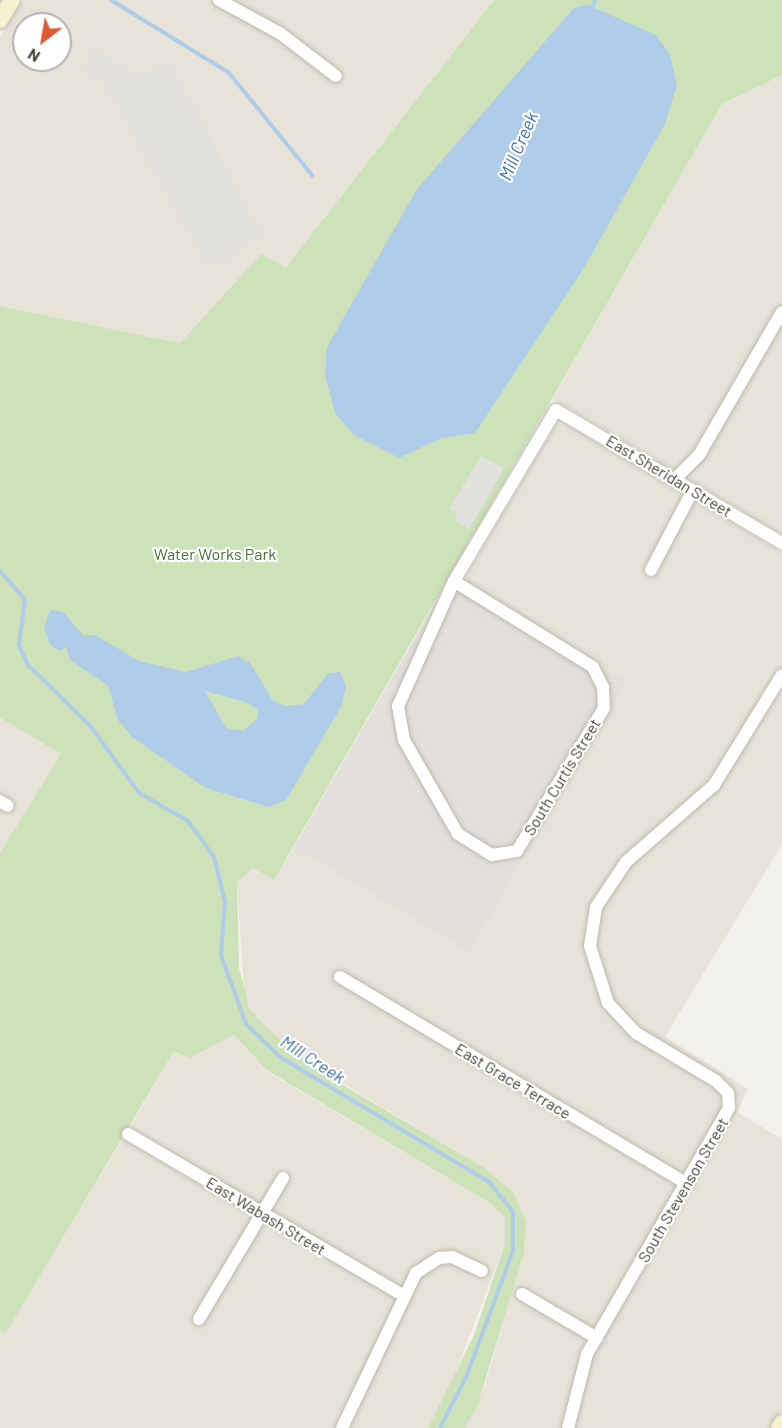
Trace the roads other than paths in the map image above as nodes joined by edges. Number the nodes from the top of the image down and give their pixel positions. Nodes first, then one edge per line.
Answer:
1 (12, 0) edge
2 (219, 0) edge
3 (0, 20) edge
4 (336, 76) dead end
5 (782, 312) edge
6 (556, 410) joint
7 (675, 479) junction
8 (693, 490) junction
9 (782, 543) edge
10 (651, 570) dead end
11 (454, 581) junction
12 (782, 675) edge
13 (340, 977) dead end
14 (128, 1134) dead end
15 (283, 1178) dead end
16 (687, 1184) junction
17 (262, 1213) junction
18 (482, 1271) dead end
19 (522, 1294) dead end
20 (404, 1296) junction
21 (199, 1319) dead end
22 (597, 1338) junction
23 (782, 1424) edge
24 (342, 1428) edge
25 (568, 1428) edge
26 (779, 1428) edge

1 - 3 street
2 - 4 street
5 - 7 street
6 - 7 street, East Sheridan Street
6 - 11 street, South Curtis Street
7 - 8 street, East Sheridan Street
8 - 9 street, East Sheridan Street
8 - 10 street
11 - 11 street, South Curtis Street
12 - 16 street, South Stevenson Street
13 - 16 street, East Grace Terrace
14 - 17 street, East Wabash Street
15 - 17 street
16 - 22 street, South Stevenson Street
17 - 20 street, East Wabash Street
17 - 21 street
18 - 20 street
19 - 22 street
20 - 24 street
22 - 25 street, South Stevenson Street
23 - 26 street

